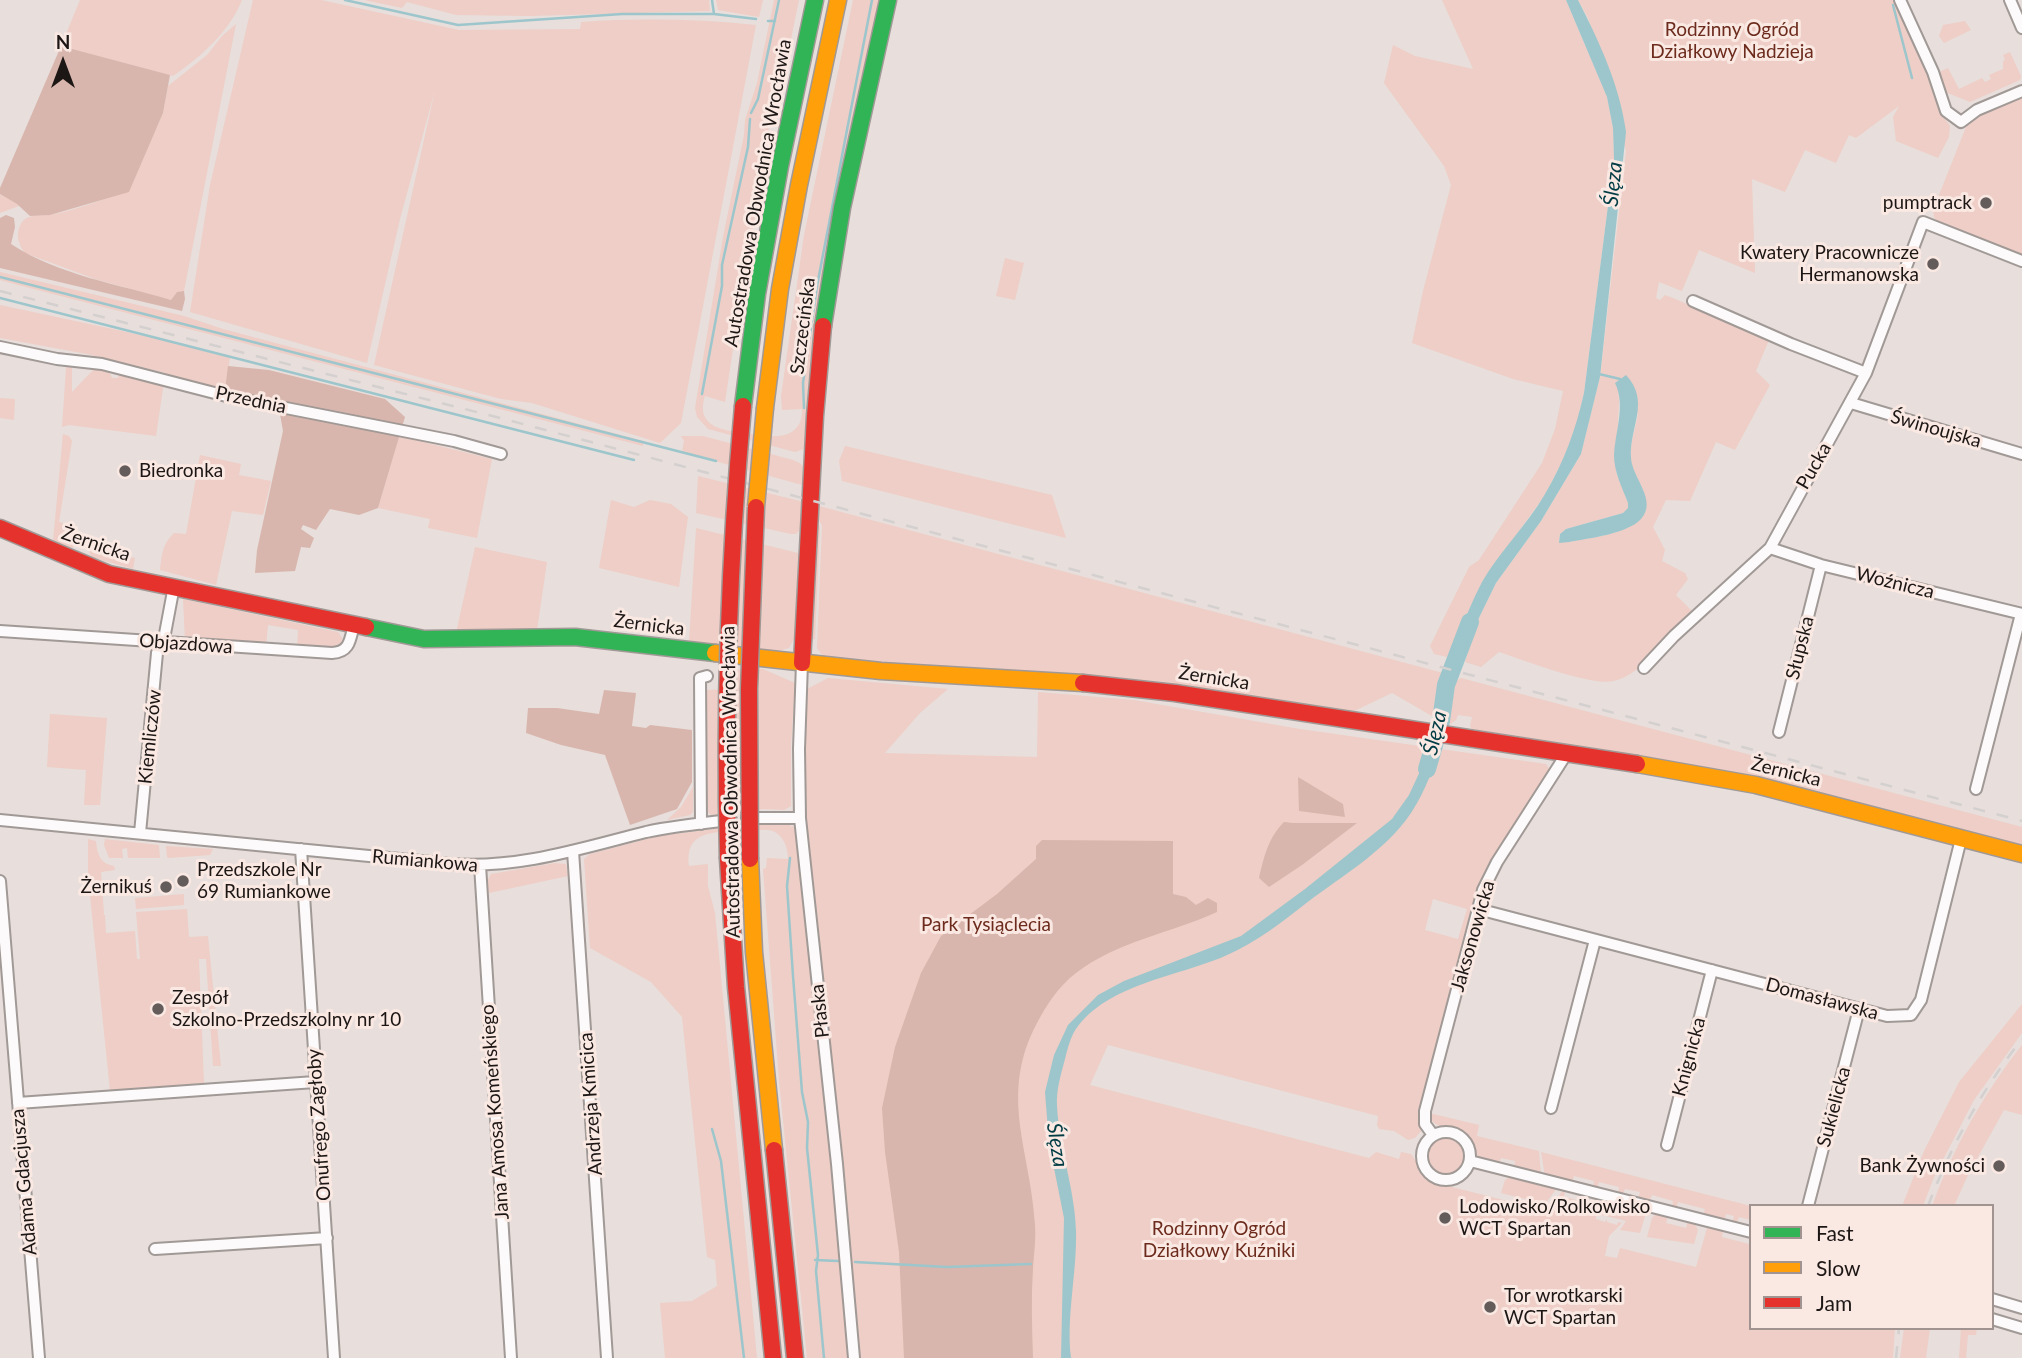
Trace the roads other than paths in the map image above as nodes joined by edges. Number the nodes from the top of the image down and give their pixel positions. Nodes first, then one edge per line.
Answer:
1 (815, 0) edge
2 (838, 0) edge
3 (888, 0) edge
4 (1900, 0) edge
5 (2010, 0) edge
6 (2022, 28) edge
7 (2022, 92) edge
8 (2022, 261) edge
9 (1693, 301) dead end
10 (0, 347) edge
11 (1866, 373) junction
12 (1851, 403) junction
13 (501, 454) dead end
14 (2022, 454) edge
15 (0, 528) edge
16 (1770, 548) junction
17 (1821, 565) junction
18 (174, 586) junction
19 (2022, 614) edge
20 (354, 624) junction
21 (0, 631) edge
22 (162, 642) junction
23 (802, 663) junction
24 (1644, 668) dead end
25 (703, 677) dead end
26 (1779, 732) dead end
27 (1567, 754) junction
28 (1976, 789) dead end
29 (800, 818) junction
30 (0, 820) edge
31 (701, 824) junction
32 (140, 833) junction
33 (1961, 839) junction
34 (301, 849) junction
35 (573, 851) junction
36 (2022, 854) edge
37 (480, 865) junction
38 (0, 881) edge
39 (1478, 909) junction
40 (1595, 940) junction
41 (1712, 970) junction
42 (1859, 1009) junction
43 (315, 1082) junction
44 (18, 1103) junction
45 (1551, 1108) dead end
46 (1433, 1135) junction
47 (1667, 1145) dead end
48 (1470, 1161) junction
49 (1809, 1204) edge
50 (1749, 1231) edge
51 (327, 1238) junction
52 (155, 1249) dead end
53 (1994, 1300) edge
54 (2022, 1310) edge
55 (1994, 1320) edge
56 (2020, 1327) edge
57 (39, 1358) edge
58 (334, 1358) edge
59 (511, 1358) edge
60 (607, 1358) edge
61 (773, 1358) edge
62 (795, 1358) edge
63 (854, 1358) edge

1 - 61 main road, Autostradowa Obwodnica Wrocławia, bridge
2 - 62 main road, Autostradowa Obwodnica Wrocławia, bridge
3 - 23 main road, Szczecińska
4 - 7 street
5 - 6 street
8 - 11 street, Pucka
9 - 11 street
10 - 13 street, Przednia
11 - 12 street, Pucka
12 - 14 street, Świnoujska
12 - 16 street, Pucka
15 - 18 main road, Żernicka
16 - 17 street, Woźnicza
16 - 24 street, Pucka
17 - 19 street, Woźnicza
17 - 26 street, Słupska
18 - 20 main road, Żernicka
18 - 22 street, Kiemliczów
19 - 28 street
20 - 22 street, Objazdowa
20 - 23 main road, Żernicka
21 - 22 street, Objazdowa
22 - 32 street, Kiemliczów
23 - 27 main road, Żernicka
23 - 29 street, Płaska
25 - 31 street
27 - 33 main road, Żernicka
27 - 39 street, Jaksonowicka
29 - 31 street, Rumiankowa
29 - 63 street, Płaska
30 - 32 street, Rumiankowa
31 - 35 street, Rumiankowa
32 - 34 street, Rumiankowa
33 - 36 main road, Żernicka
33 - 42 street, Domasławska
34 - 37 street, Rumiankowa
34 - 43 street, Onufrego Zagłoby
35 - 37 street, Rumiankowa
35 - 60 street, Andrzeja Kmicica
37 - 59 street, Jana Amosa Komeńskiego
38 - 44 street, Adama Gdacjusza
39 - 40 street, Domasławska
39 - 46 street, Jaksonowicka
40 - 41 street, Domasławska
40 - 45 street
41 - 42 street, Domasławska
41 - 47 street, Knignicka
42 - 49 street, Sukielicka
43 - 44 street
43 - 51 street, Onufrego Zagłoby
44 - 57 street, Adama Gdacjusza
46 - 48 street
46 - 48 street
48 - 50 street
51 - 52 street
51 - 58 street, Onufrego Zagłoby
53 - 54 street
54 - 56 street
55 - 56 street

